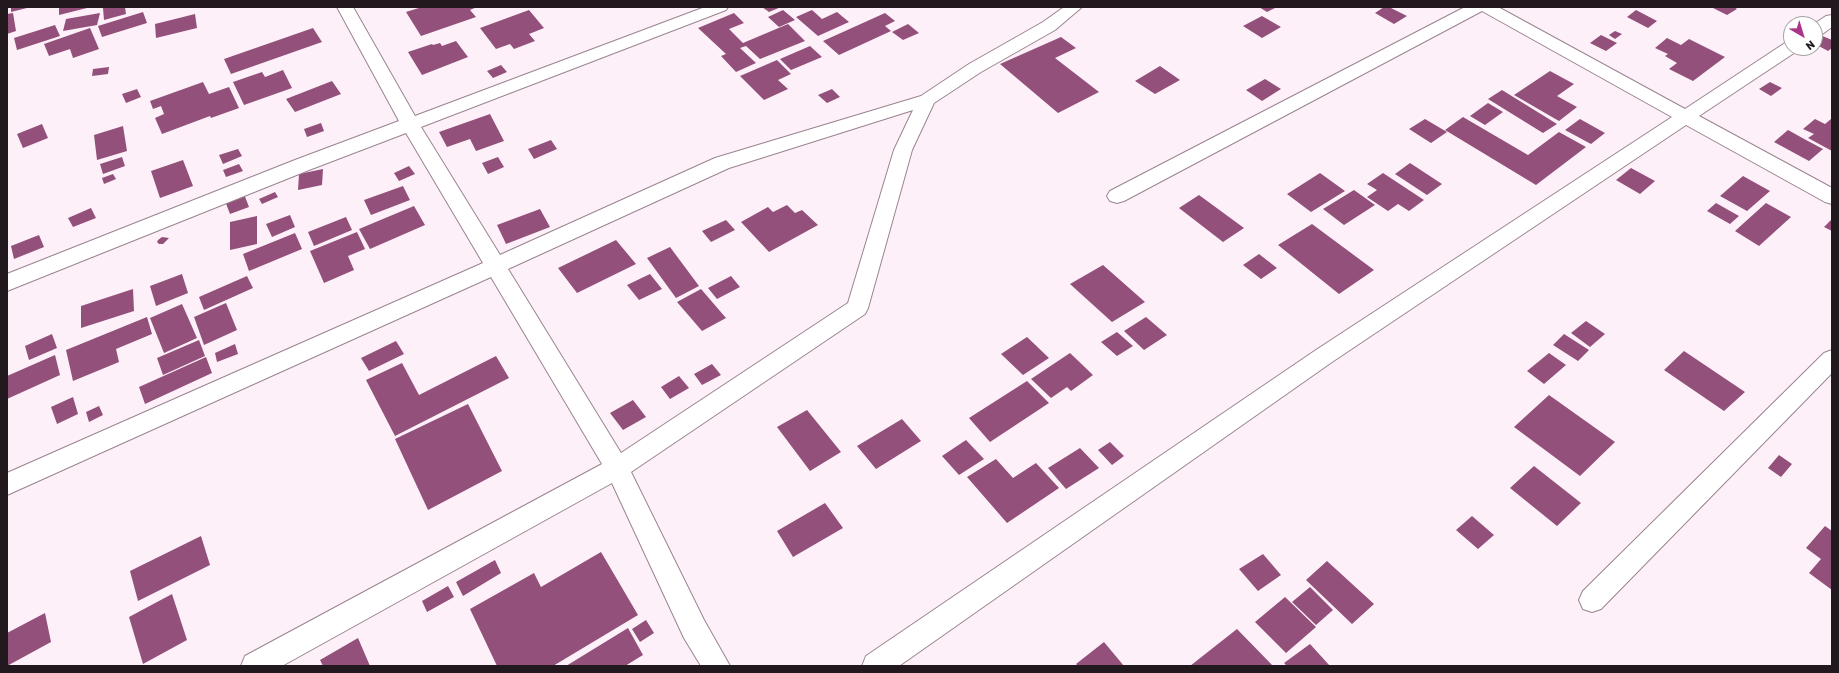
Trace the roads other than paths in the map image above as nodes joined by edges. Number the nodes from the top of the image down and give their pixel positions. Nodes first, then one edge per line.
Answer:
1 (345, 7) edge
2 (720, 7) edge
3 (1074, 7) edge
4 (1478, 7) edge
5 (1486, 7) edge
6 (1832, 20) edge
7 (1823, 26) edge
8 (1783, 52) edge
9 (927, 100) junction
10 (1686, 117) junction
11 (410, 124) junction
12 (1118, 196) dead end
13 (1832, 197) edge
14 (495, 266) junction
15 (7, 283) edge
16 (1832, 359) edge
17 (617, 468) junction
18 (7, 484) edge
19 (1592, 600) dead end
20 (255, 666) edge
21 (716, 666) edge
22 (876, 666) edge

1 - 11 street
2 - 11 street
3 - 9 street
4 - 12 street
5 - 10 street
6 - 7 street
8 - 10 street
9 - 14 street
9 - 17 street
10 - 13 street
10 - 22 street
11 - 14 street
11 - 15 street
14 - 17 street
14 - 18 street
16 - 19 street
17 - 20 street
17 - 21 street

